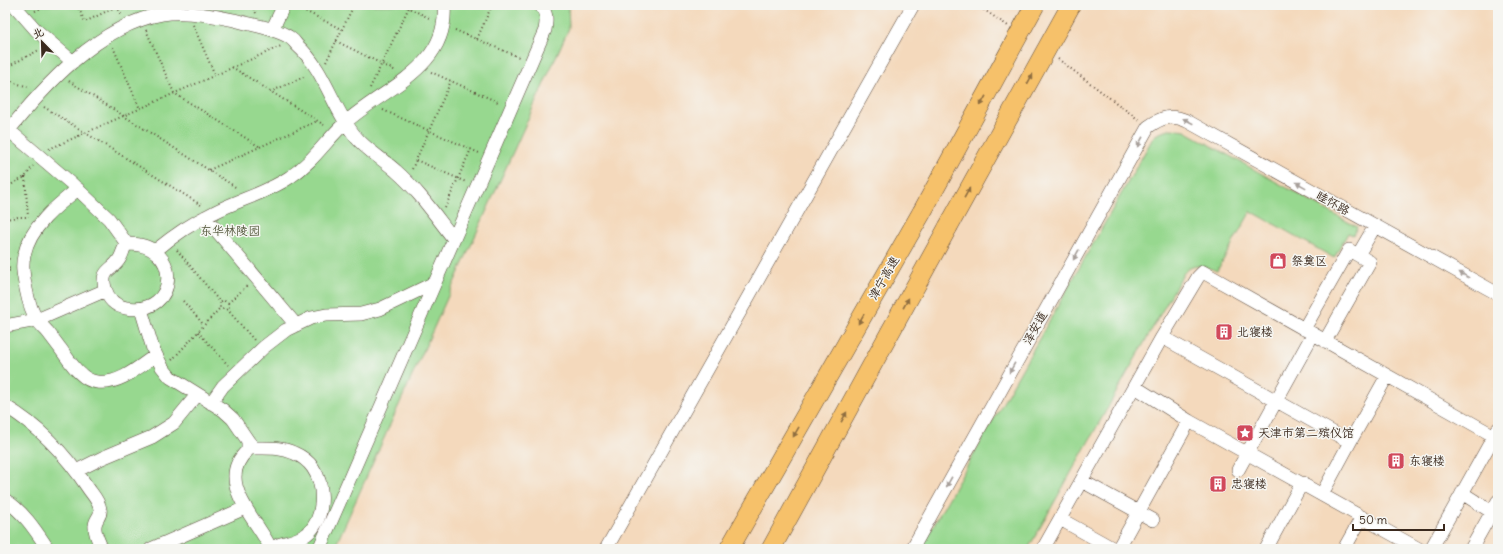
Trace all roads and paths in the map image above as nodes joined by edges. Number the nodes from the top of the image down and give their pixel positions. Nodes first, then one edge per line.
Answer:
1 (14, 5) edge
2 (77, 5) edge
3 (119, 5) edge
4 (284, 5) edge
5 (293, 5) edge
6 (354, 5) edge
7 (403, 5) edge
8 (444, 5) edge
9 (486, 5) edge
10 (540, 5) edge
11 (914, 5) edge
12 (977, 5) edge
13 (1035, 5) edge
14 (1071, 5) edge
15 (410, 6) edge
16 (491, 6) edge
17 (162, 10) edge
18 (187, 13) junction
19 (141, 20) junction
20 (444, 25) junction
21 (1011, 28) dead end
22 (272, 30) junction
23 (341, 30) junction
24 (107, 35) junction
25 (477, 39) junction
26 (293, 41) junction
27 (336, 41) junction
28 (39, 50) dead end
29 (1054, 56) dead end
30 (73, 62) junction
31 (531, 62) junction
32 (382, 64) junction
33 (232, 67) junction
34 (421, 67) junction
35 (5, 68) edge
36 (319, 72) junction
37 (60, 75) junction
38 (215, 75) junction
39 (5, 77) edge
40 (409, 77) junction
41 (451, 81) junction
42 (270, 92) junction
43 (174, 93) junction
44 (37, 97) junction
45 (366, 106) junction
46 (510, 108) junction
47 (140, 109) junction
48 (124, 116) junction
49 (318, 121) junction
50 (345, 123) junction
51 (1148, 127) junction
52 (429, 130) junction
53 (6, 131) edge
54 (336, 132) junction
55 (85, 133) junction
56 (260, 147) junction
57 (471, 149) junction
58 (39, 156) junction
59 (489, 157) junction
60 (416, 160) junction
61 (209, 170) junction
62 (25, 177) junction
63 (458, 178) junction
64 (406, 181) junction
65 (476, 186) junction
66 (5, 188) edge
67 (78, 189) junction
68 (250, 196) junction
69 (442, 213) dead end
70 (209, 215) junction
71 (28, 217) junction
72 (5, 219) edge
73 (40, 224) junction
74 (1375, 226) junction
75 (453, 238) junction
76 (168, 240) junction
77 (127, 244) junction
78 (155, 251) junction
79 (1358, 255) junction
80 (5, 267) edge
81 (13, 270) dead end
82 (257, 278) junction
83 (434, 283) junction
84 (106, 290) junction
85 (1498, 294) edge
86 (183, 301) dead end
87 (220, 302) junction
88 (228, 303) junction
89 (220, 308) junction
90 (141, 309) junction
91 (227, 309) junction
92 (37, 320) junction
93 (204, 325) junction
94 (296, 325) junction
95 (5, 326) edge
96 (1308, 331) junction
97 (198, 332) junction
98 (1162, 337) junction
99 (1325, 341) junction
100 (262, 349) junction
101 (156, 355) junction
102 (162, 367) junction
103 (230, 368) dead end
104 (1387, 376) junction
105 (1135, 387) junction
106 (197, 395) junction
107 (1276, 401) junction
108 (211, 403) junction
109 (5, 406) edge
110 (1189, 421) junction
111 (1497, 434) edge
112 (1350, 442) junction
113 (250, 446) junction
114 (1247, 454) junction
115 (1238, 470) dead end
116 (76, 471) junction
117 (809, 480) junction
118 (1082, 481) junction
119 (1302, 483) junction
120 (1462, 493) junction
121 (1322, 494) junction
122 (5, 500) edge
123 (1495, 506) edge
124 (245, 508) junction
125 (1138, 512) junction
126 (1362, 517) junction
127 (1060, 519) junction
128 (1153, 520) dead end
129 (273, 547) edge
130 (730, 548) edge
131 (1429, 548) edge
132 (48, 549) edge
133 (102, 549) edge
134 (151, 549) edge
135 (319, 549) edge
136 (606, 549) edge
137 (771, 549) edge
138 (781, 549) edge
139 (912, 549) edge
140 (1044, 549) edge
141 (1114, 549) edge
142 (1118, 549) edge
143 (1266, 549) edge
144 (1344, 549) edge
145 (1471, 549) edge

1 - 30 street
2 - 3 path
4 - 22 street
5 - 23 path
6 - 23 path
7 - 15 path
8 - 20 street
9 - 16 path
10 - 31 street
11 - 136 street
12 - 21 path
13 -> 130 highway, 津宁高速, bridge
117 -> 14 highway, bridge
15 - 20 path
15 - 32 path
16 - 25 path
17 - 18 street
17 - 19 street
18 - 22 street
18 - 38 path
19 - 24 street
19 - 43 path
20 - 25 path
20 - 34 street
22 - 26 street
23 - 27 path
24 - 30 street
24 - 47 path
25 - 31 path
26 - 33 path
26 - 36 street
27 - 32 path
27 - 36 path
28 - 35 path
29 - 51 path
30 - 37 street
31 - 46 street
32 - 40 path
32 - 45 path
33 - 38 path
33 - 42 path
34 - 40 street
34 - 41 path
36 - 42 path
36 - 50 street
37 - 44 street
37 - 48 path
38 - 43 path
39 - 44 path
40 - 45 street
41 - 46 path
41 - 52 path
42 - 49 path
43 - 47 path
43 - 56 path
44 - 53 street
44 - 55 path
45 - 50 street
45 - 52 path
46 - 59 street
47 - 48 path
48 - 55 path
48 - 61 path
49 - 54 path
49 - 56 path
50 - 54 street
50 - 64 street
74 -> 51 street, 睦怀路
51 -> 139 street, 泽安道
52 - 57 path
52 - 60 path
53 - 58 street
54 - 68 street
55 - 58 path
55 - 70 path
56 - 61 path
57 - 59 path
57 - 63 path
58 - 62 path
58 - 67 street
59 - 65 street
60 - 63 path
60 - 64 path
61 - 68 path
62 - 66 path
62 - 71 path
63 - 65 path
63 - 69 path
64 - 75 street
65 - 75 street
67 - 73 street
67 - 77 street
68 - 70 street
70 - 76 street
70 - 82 street
71 - 72 path
71 - 73 path
73 - 92 street
74 - 79 street
85 -> 74 street, 睦怀路
75 - 83 street
76 - 78 street
76 - 87 path
77 - 78 street
77 - 84 street
78 - 90 street
79 - 96 street
79 - 99 street
80 - 81 path
82 - 88 path
82 - 94 street
83 - 94 street
83 - 135 street
84 - 90 street
84 - 92 street
86 - 93 path
87 - 88 path
87 - 89 path
88 - 91 path
89 - 91 path
89 - 93 path
90 - 101 street
91 - 100 path
92 - 95 street
92 - 101 street
93 - 97 path
94 - 100 street
96 - 98 street
96 - 99 street
96 - 107 street
97 - 102 path
97 - 103 path
98 - 105 street
98 - 107 street
99 - 104 street
100 - 108 street
101 - 102 street
102 - 106 street
104 - 111 street
104 - 112 street
105 - 110 street
105 - 118 street
106 - 108 street
106 - 116 street
107 - 112 street
107 - 114 street
108 - 113 street
109 - 116 street
110 - 114 street
110 - 125 street
111 - 120 street
112 - 121 street
113 - 124 street
113 - 129 street
114 - 115 street
114 - 119 street
116 - 133 street
117 - 137 highway
117 - 138 highway
118 - 125 street
118 - 127 street
119 - 121 street
119 - 143 street
120 - 123 street
120 - 131 street
121 - 126 street
122 - 132 street
123 - 145 street
124 - 129 street
124 - 134 street
125 - 128 street
125 - 142 street
126 - 131 street
126 - 144 street
127 - 140 street
127 - 141 street

